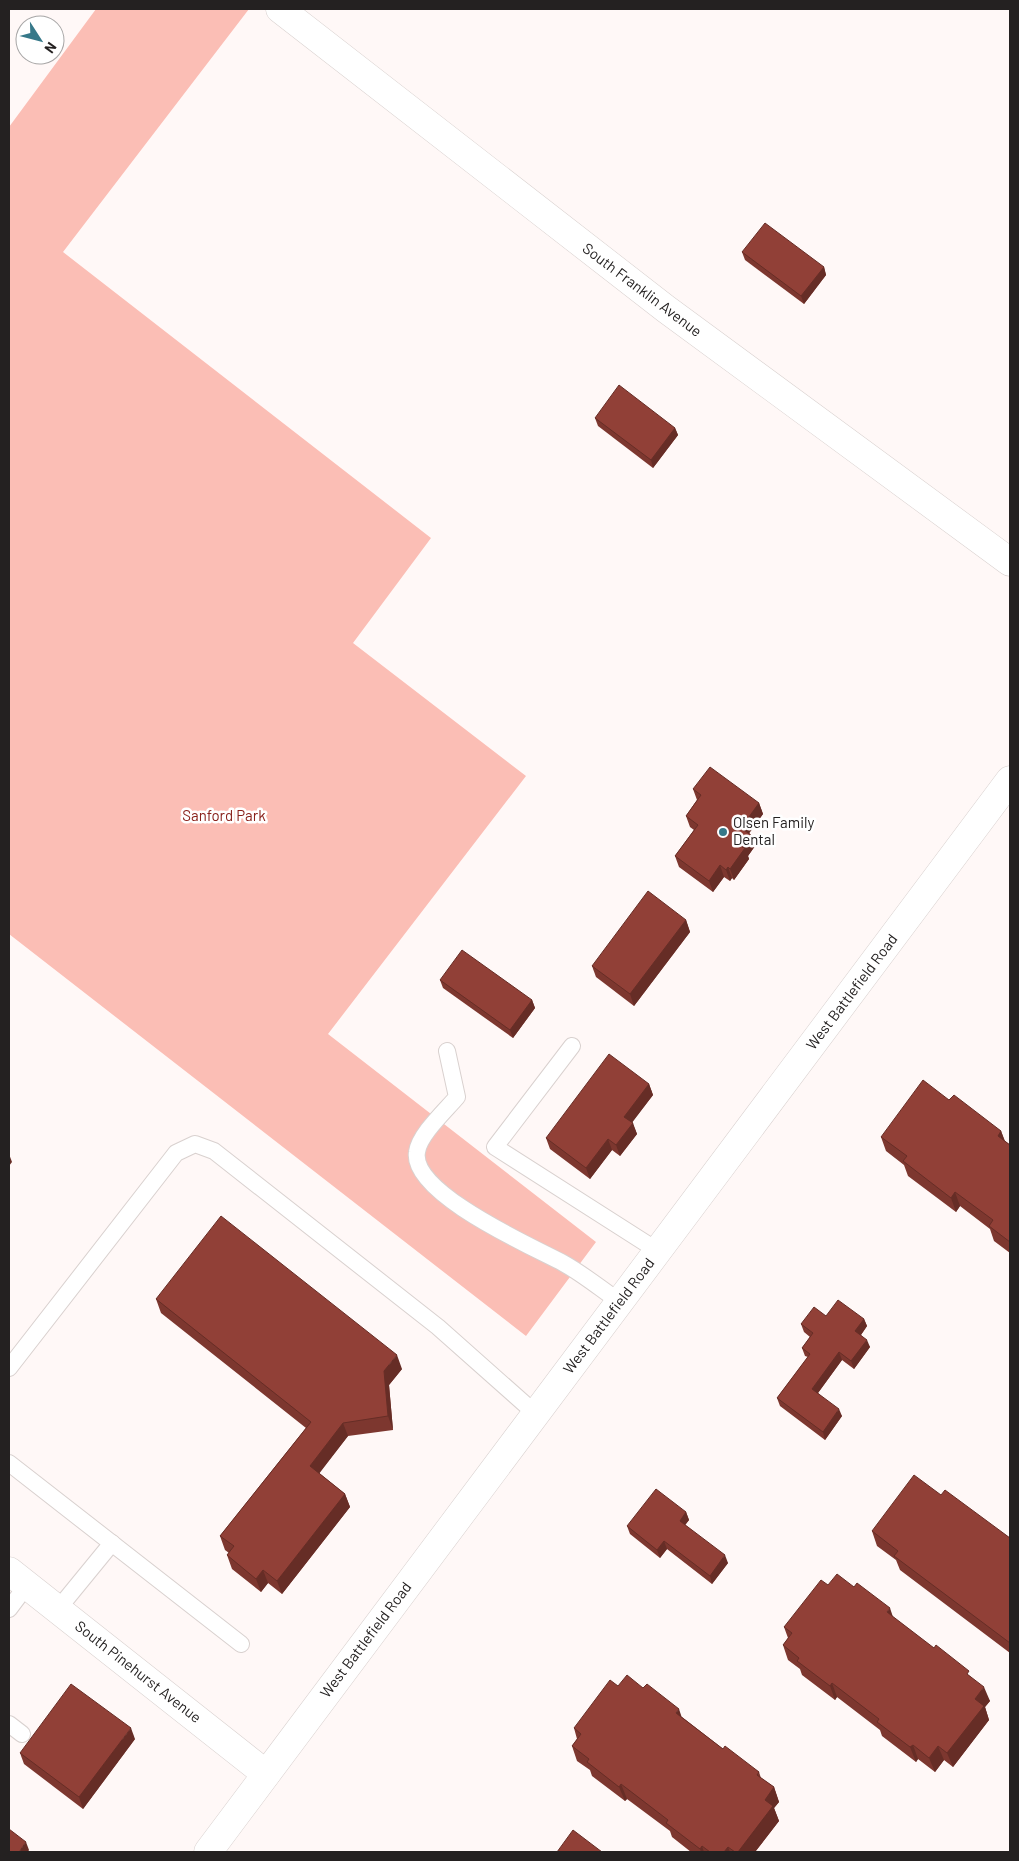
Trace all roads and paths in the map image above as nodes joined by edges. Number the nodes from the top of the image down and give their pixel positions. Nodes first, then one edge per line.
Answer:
1 (280, 9) edge
2 (1010, 562) edge
3 (1010, 780) edge
4 (572, 1046) dead end
5 (447, 1051) dead end
6 (658, 1251) junction
7 (620, 1302) junction
8 (9, 1368) edge
9 (536, 1414) junction
10 (9, 1462) edge
11 (112, 1543) junction
12 (18, 1578) edge
13 (9, 1609) edge
14 (58, 1609) junction
15 (241, 1644) dead end
16 (9, 1724) edge
17 (22, 1734) dead end
18 (266, 1774) junction
19 (208, 1852) edge

1 - 2 main road, South Franklin Avenue
3 - 6 main road, West Battlefield Road
4 - 6 lane
5 - 7 lane
6 - 7 main road, West Battlefield Road
7 - 9 main road, West Battlefield Road
8 - 9 lane
9 - 18 main road, West Battlefield Road
10 - 11 lane
11 - 14 lane
11 - 15 lane
12 - 13 lane
12 - 14 main road, South Pinehurst Avenue
14 - 18 main road, South Pinehurst Avenue
16 - 17 lane
18 - 19 main road, West Battlefield Road

